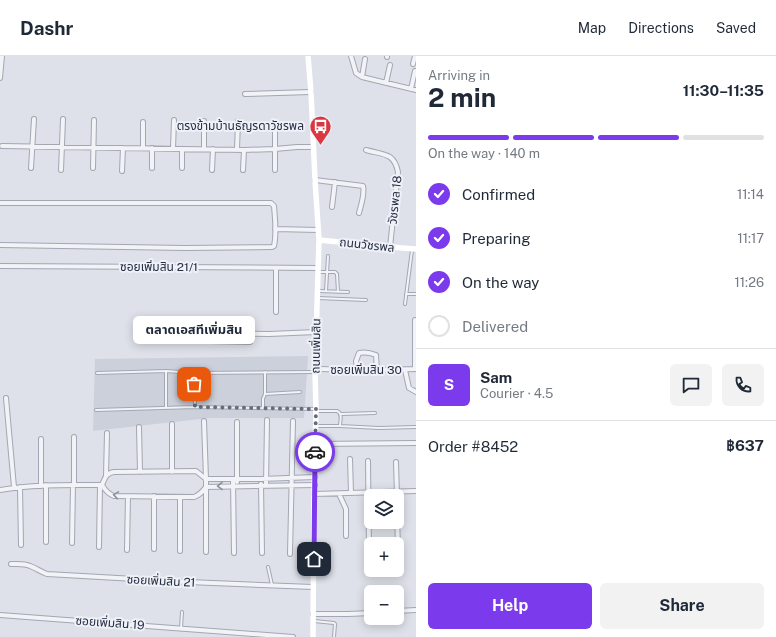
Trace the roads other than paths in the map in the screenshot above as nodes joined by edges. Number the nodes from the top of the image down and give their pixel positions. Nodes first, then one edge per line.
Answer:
1 (2, 56) edge
2 (308, 56) edge
3 (352, 56) edge
4 (415, 56) edge
5 (365, 59) dead end
6 (413, 64) dead end
7 (390, 66) dead end
8 (1, 67) edge
9 (415, 71) dead end
10 (362, 77) junction
11 (0, 78) edge
12 (386, 83) junction
13 (411, 89) junction
14 (416, 90) edge
15 (311, 92) junction
16 (245, 94) dead end
17 (34, 119) dead end
18 (63, 119) dead end
19 (94, 120) dead end
20 (174, 120) dead end
21 (204, 121) dead end
22 (238, 121) dead end
23 (144, 122) dead end
24 (275, 122) dead end
25 (2, 146) dead end
26 (32, 147) junction
27 (62, 147) junction
28 (313, 147) junction
29 (93, 148) junction
30 (123, 148) junction
31 (143, 148) junction
32 (152, 148) junction
33 (173, 149) junction
34 (182, 149) junction
35 (204, 149) junction
36 (213, 149) junction
37 (275, 149) junction
38 (237, 150) junction
39 (244, 150) junction
40 (366, 150) dead end
41 (31, 168) dead end
42 (93, 168) dead end
43 (152, 168) dead end
44 (182, 168) dead end
45 (61, 170) dead end
46 (212, 170) dead end
47 (243, 170) dead end
48 (275, 170) dead end
49 (122, 171) dead end
50 (314, 180) junction
51 (334, 182) junction
52 (0, 203) edge
53 (332, 207) dead end
54 (359, 213) dead end
55 (276, 229) junction
56 (318, 230) junction
57 (319, 240) junction
58 (0, 245) edge
59 (390, 247) junction
60 (414, 249) edge
61 (328, 256) dead end
62 (0, 266) edge
63 (276, 268) junction
64 (317, 270) junction
65 (327, 271) junction
66 (317, 291) junction
67 (326, 291) junction
68 (338, 292) junction
69 (348, 292) dead end
70 (406, 294) junction
71 (416, 294) edge
72 (317, 298) junction
73 (366, 300) dead end
74 (405, 304) dead end
75 (276, 312) dead end
76 (415, 320) dead end
77 (316, 332) junction
78 (250, 342) dead end
79 (415, 369) edge
80 (357, 370) junction
81 (377, 370) junction
82 (405, 370) junction
83 (166, 371) junction
84 (316, 371) junction
85 (194, 372) junction
86 (265, 372) junction
87 (97, 373) dead end
88 (300, 392) dead end
89 (416, 392) edge
90 (265, 394) junction
91 (6, 398) dead end
92 (195, 407) junction
93 (166, 408) junction
94 (263, 408) junction
95 (96, 410) dead end
96 (316, 410) junction
97 (375, 413) dead end
98 (341, 414) junction
99 (267, 420) dead end
100 (204, 421) dead end
101 (293, 421) dead end
102 (237, 422) dead end
103 (172, 424) dead end
104 (316, 426) junction
105 (340, 426) junction
106 (139, 427) dead end
107 (416, 427) edge
108 (107, 433) dead end
109 (74, 437) dead end
110 (41, 439) dead end
111 (315, 444) junction
112 (416, 444) edge
113 (350, 460) dead end
114 (368, 461) dead end
115 (396, 462) dead end
116 (140, 472) junction
117 (172, 472) junction
118 (106, 476) junction
119 (315, 477) junction
120 (292, 478) junction
121 (206, 479) junction
122 (235, 479) junction
123 (261, 479) junction
124 (266, 479) junction
125 (74, 485) junction
126 (101, 485) junction
127 (315, 485) junction
128 (41, 486) junction
129 (46, 486) junction
130 (235, 486) junction
131 (261, 486) junction
132 (266, 486) junction
133 (291, 486) junction
134 (14, 487) junction
135 (20, 487) junction
136 (206, 487) junction
137 (368, 489) edge
138 (397, 489) edge
139 (0, 490) edge
140 (416, 492) edge
141 (351, 493) junction
142 (364, 493) edge
143 (404, 493) edge
144 (314, 494) junction
145 (339, 494) junction
146 (128, 496) junction
147 (154, 496) junction
148 (180, 496) junction
149 (346, 536) dead end
150 (46, 542) dead end
151 (72, 543) dead end
152 (21, 545) dead end
153 (99, 548) dead end
154 (154, 549) dead end
155 (127, 550) dead end
156 (180, 551) dead end
157 (206, 552) dead end
158 (234, 553) dead end
159 (262, 553) dead end
160 (290, 554) dead end
161 (11, 564) dead end
162 (268, 567) dead end
163 (272, 585) junction
164 (313, 587) junction
165 (416, 610) edge
166 (404, 611) edge
167 (182, 612) dead end
168 (364, 613) edge
169 (313, 614) junction
170 (0, 615) edge
171 (313, 621) junction
172 (181, 628) junction
173 (293, 637) edge
174 (313, 637) edge
175 (334, 637) edge

1 - 8 street
2 - 15 street, ถนนเพิ่มสิน
3 - 10 street
4 - 6 street
5 - 10 street
7 - 12 street
8 - 11 street
9 - 13 street
10 - 12 street
12 - 13 street
13 - 14 street
15 - 16 street
15 - 28 street, ถนนเพิ่มสิน
17 - 26 street
18 - 27 street
19 - 29 street
20 - 33 street
21 - 35 street
22 - 38 street
23 - 31 street
24 - 37 street
25 - 26 street
26 - 27 street
26 - 41 street
27 - 29 street
27 - 45 street
28 - 37 street
28 - 50 street, ถนนเพิ่มสิน
29 - 30 street
29 - 42 street
30 - 31 street
30 - 49 street
31 - 32 street
32 - 33 street
32 - 43 street
33 - 34 street
34 - 35 street
34 - 44 street
35 - 36 street
36 - 38 street
36 - 46 street
37 - 39 street
37 - 48 street
38 - 39 street
39 - 47 street
40 - 59 street, วัชรพล 18
50 - 51 street
50 - 56 street, ถนนเพิ่มสิน
51 - 53 street
51 - 54 street
52 - 55 street
55 - 56 street
55 - 58 street
56 - 57 street, ถนนเพิ่มสิน
57 - 59 street, ถนนวัชรพล
57 - 64 street, ถนนเพิ่มสิน
59 - 60 street, ถนนวัชรพล
60 - 70 lane
61 - 65 lane
62 - 63 street, ซอยเพิ่มสิน 21/1
63 - 64 street, ซอยเพิ่มสิน 21/1
63 - 75 street
64 - 65 lane
64 - 66 street, ถนนเพิ่มสิน
65 - 67 lane
65 - 68 lane
66 - 67 lane
66 - 72 street, ถนนเพิ่มสิน
67 - 68 lane
68 - 69 lane
70 - 71 lane
70 - 74 lane
72 - 73 lane
72 - 77 street, ถนนเพิ่มสิน
76 - 79 street
77 - 78 street
77 - 84 street, ถนนเพิ่มสิน
79 - 82 street, ซอยเพิ่มสิน 30
80 - 81 street, ซอยเพิ่มสิน 30
80 - 81 street
80 - 84 street, ซอยเพิ่มสิน 30
81 - 82 street, ซอยเพิ่มสิน 30
82 - 89 street
83 - 85 lane
83 - 87 lane
83 - 93 lane
84 - 86 lane
84 - 96 street, ถนนเพิ่มสิน
85 - 86 lane
85 - 92 lane
86 - 90 lane
88 - 90 lane
90 - 94 lane
91 - 134 street
92 - 93 lane
92 - 94 lane
93 - 95 lane
94 - 96 lane
96 - 98 lane
96 - 104 street, ถนนเพิ่มสิน
97 - 98 lane
98 - 105 lane
99 - 124 street
100 - 121 street
101 - 120 street
102 - 122 street
103 - 117 street
104 - 105 lane
104 - 111 street, ถนนเพิ่มสิน
105 - 107 lane
106 - 116 street
108 - 118 street
109 - 125 street
110 - 128 street
111 - 112 street
111 - 119 street, ถนนเพิ่มสิน
113 - 141 street
114 - 137 street
115 - 138 street
116 - 117 street
116 - 118 street
117 - 121 street
118 - 126 street
119 - 120 street
119 - 127 street, ถนนเพิ่มสิน
120 - 124 street
120 - 133 street
121 - 122 street
121 - 136 street
122 - 123 street
122 - 130 street
123 - 124 street
123 - 131 street
124 - 132 street
125 - 126 street
125 - 129 street
125 - 151 street
146 -> 126 street
126 - 153 street
127 - 133 street
127 - 144 street, ถนนเพิ่มสิน
128 - 129 street
128 - 135 street
129 - 150 street
130 - 131 street
130 -> 136 street
130 - 158 street
131 - 132 street
131 - 159 street
132 - 133 street
133 - 160 street
134 - 135 street
134 - 139 street
135 - 152 street
136 - 148 street
136 - 157 street
140 - 143 street
141 - 142 street
141 - 145 street
144 - 145 street
144 - 164 street, ถนนเพิ่มสิน
145 - 149 street
146 - 147 street
146 - 155 street
147 - 148 street
147 - 154 street
148 - 156 street
161 - 163 street, ซอยเพิ่มสิน 21
162 - 163 lane
163 - 164 street, ซอยเพิ่มสิน 21
164 - 169 street, ถนนเพิ่มสิน
165 - 166 street
167 - 172 lane
168 - 169 street
169 - 171 street, ถนนเพิ่มสิน
170 - 172 street, ซอยเพิ่มสิน 19
171 - 174 street, ถนนเพิ่มสิน
171 - 175 lane
172 - 173 street, ซอยเพิ่มสิน 19

